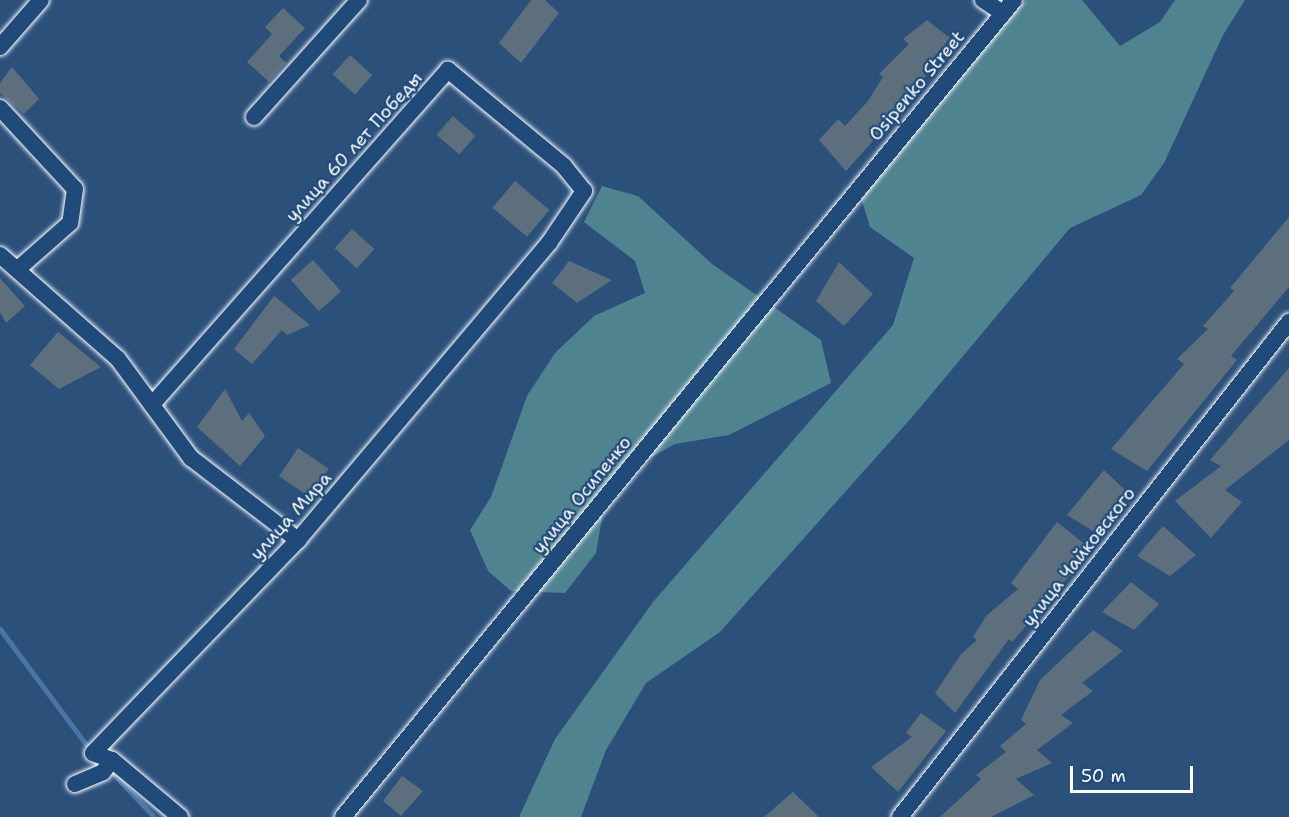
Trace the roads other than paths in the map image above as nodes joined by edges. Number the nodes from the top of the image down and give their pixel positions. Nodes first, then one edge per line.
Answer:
1 (41, 0) edge
2 (358, 0) edge
3 (983, 0) edge
4 (1014, 0) edge
5 (1003, 13) junction
6 (0, 47) edge
7 (0, 108) edge
8 (254, 117) dead end
9 (549, 243) joint
10 (0, 255) edge
11 (19, 268) junction
12 (1289, 322) edge
13 (152, 405) junction
14 (298, 540) junction
15 (112, 760) junction
16 (75, 784) dead end
17 (180, 817) edge
18 (343, 817) edge
19 (900, 817) edge

1 - 6 street
2 - 8 street
3 - 5 street
4 - 5 street, Osipenko Street
5 - 18 street, Osipenko Street
7 - 11 street
9 - 13 street, улица 60 лет Победы
9 - 14 street, улица Мира
10 - 11 street
11 - 13 street
12 - 19 street, улица Чайковского
13 - 14 street
14 - 15 street, улица Мира
15 - 16 street
15 - 17 street

